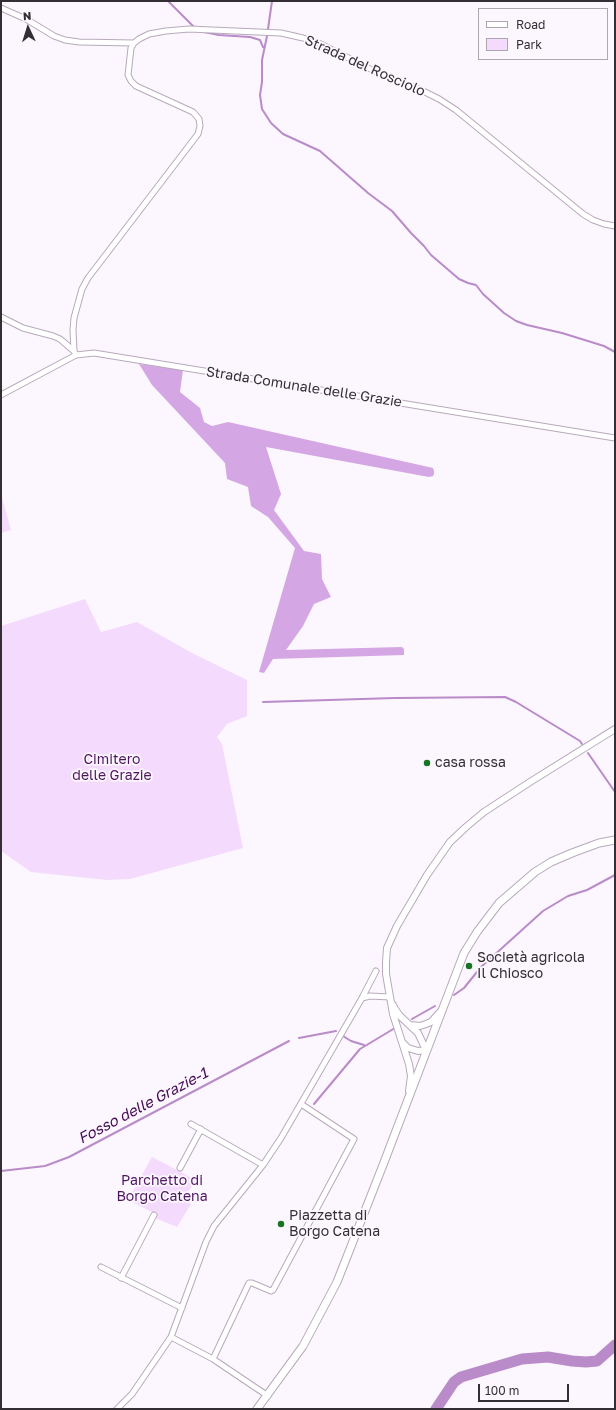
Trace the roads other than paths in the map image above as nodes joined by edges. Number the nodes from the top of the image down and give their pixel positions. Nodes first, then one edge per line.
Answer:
1 (1, 8) edge
2 (134, 43) junction
3 (615, 226) edge
4 (1, 317) edge
5 (75, 353) junction
6 (1, 395) edge
7 (615, 438) edge
8 (615, 729) edge
9 (615, 840) edge
10 (376, 971) dead end
11 (390, 997) junction
12 (362, 998) junction
13 (443, 1008) junction
14 (410, 1025) junction
15 (402, 1042) junction
16 (426, 1050) junction
17 (408, 1097) junction
18 (301, 1104) junction
19 (191, 1124) dead end
20 (201, 1129) junction
21 (263, 1165) junction
22 (180, 1168) dead end
23 (154, 1215) dead end
24 (101, 1267) dead end
25 (121, 1278) junction
26 (182, 1308) junction
27 (171, 1337) junction
28 (213, 1359) junction
29 (268, 1396) junction
30 (117, 1409) edge
31 (257, 1409) edge

1 - 2 street
2 - 3 street, Strada del Rosciolo
2 - 5 street
4 - 5 street
5 - 6 street, Strada Comunale delle Grazie
5 - 7 street, Strada Comunale delle Grazie
8 - 11 street
9 - 13 main road
10 - 12 street
11 - 12 street
11 - 14 street
11 - 15 street
12 - 18 street
13 - 14 street
13 - 16 main road
14 - 16 street
15 - 16 street
15 - 17 street
16 - 17 main road
17 - 29 main road
18 - 21 street
18 - 28 street
19 - 20 street
20 - 21 street
20 - 22 street
21 - 26 street
23 - 25 street
24 - 25 street
25 - 26 street
26 - 27 street
27 - 28 street
27 - 30 street
28 - 29 street
29 - 31 main road

